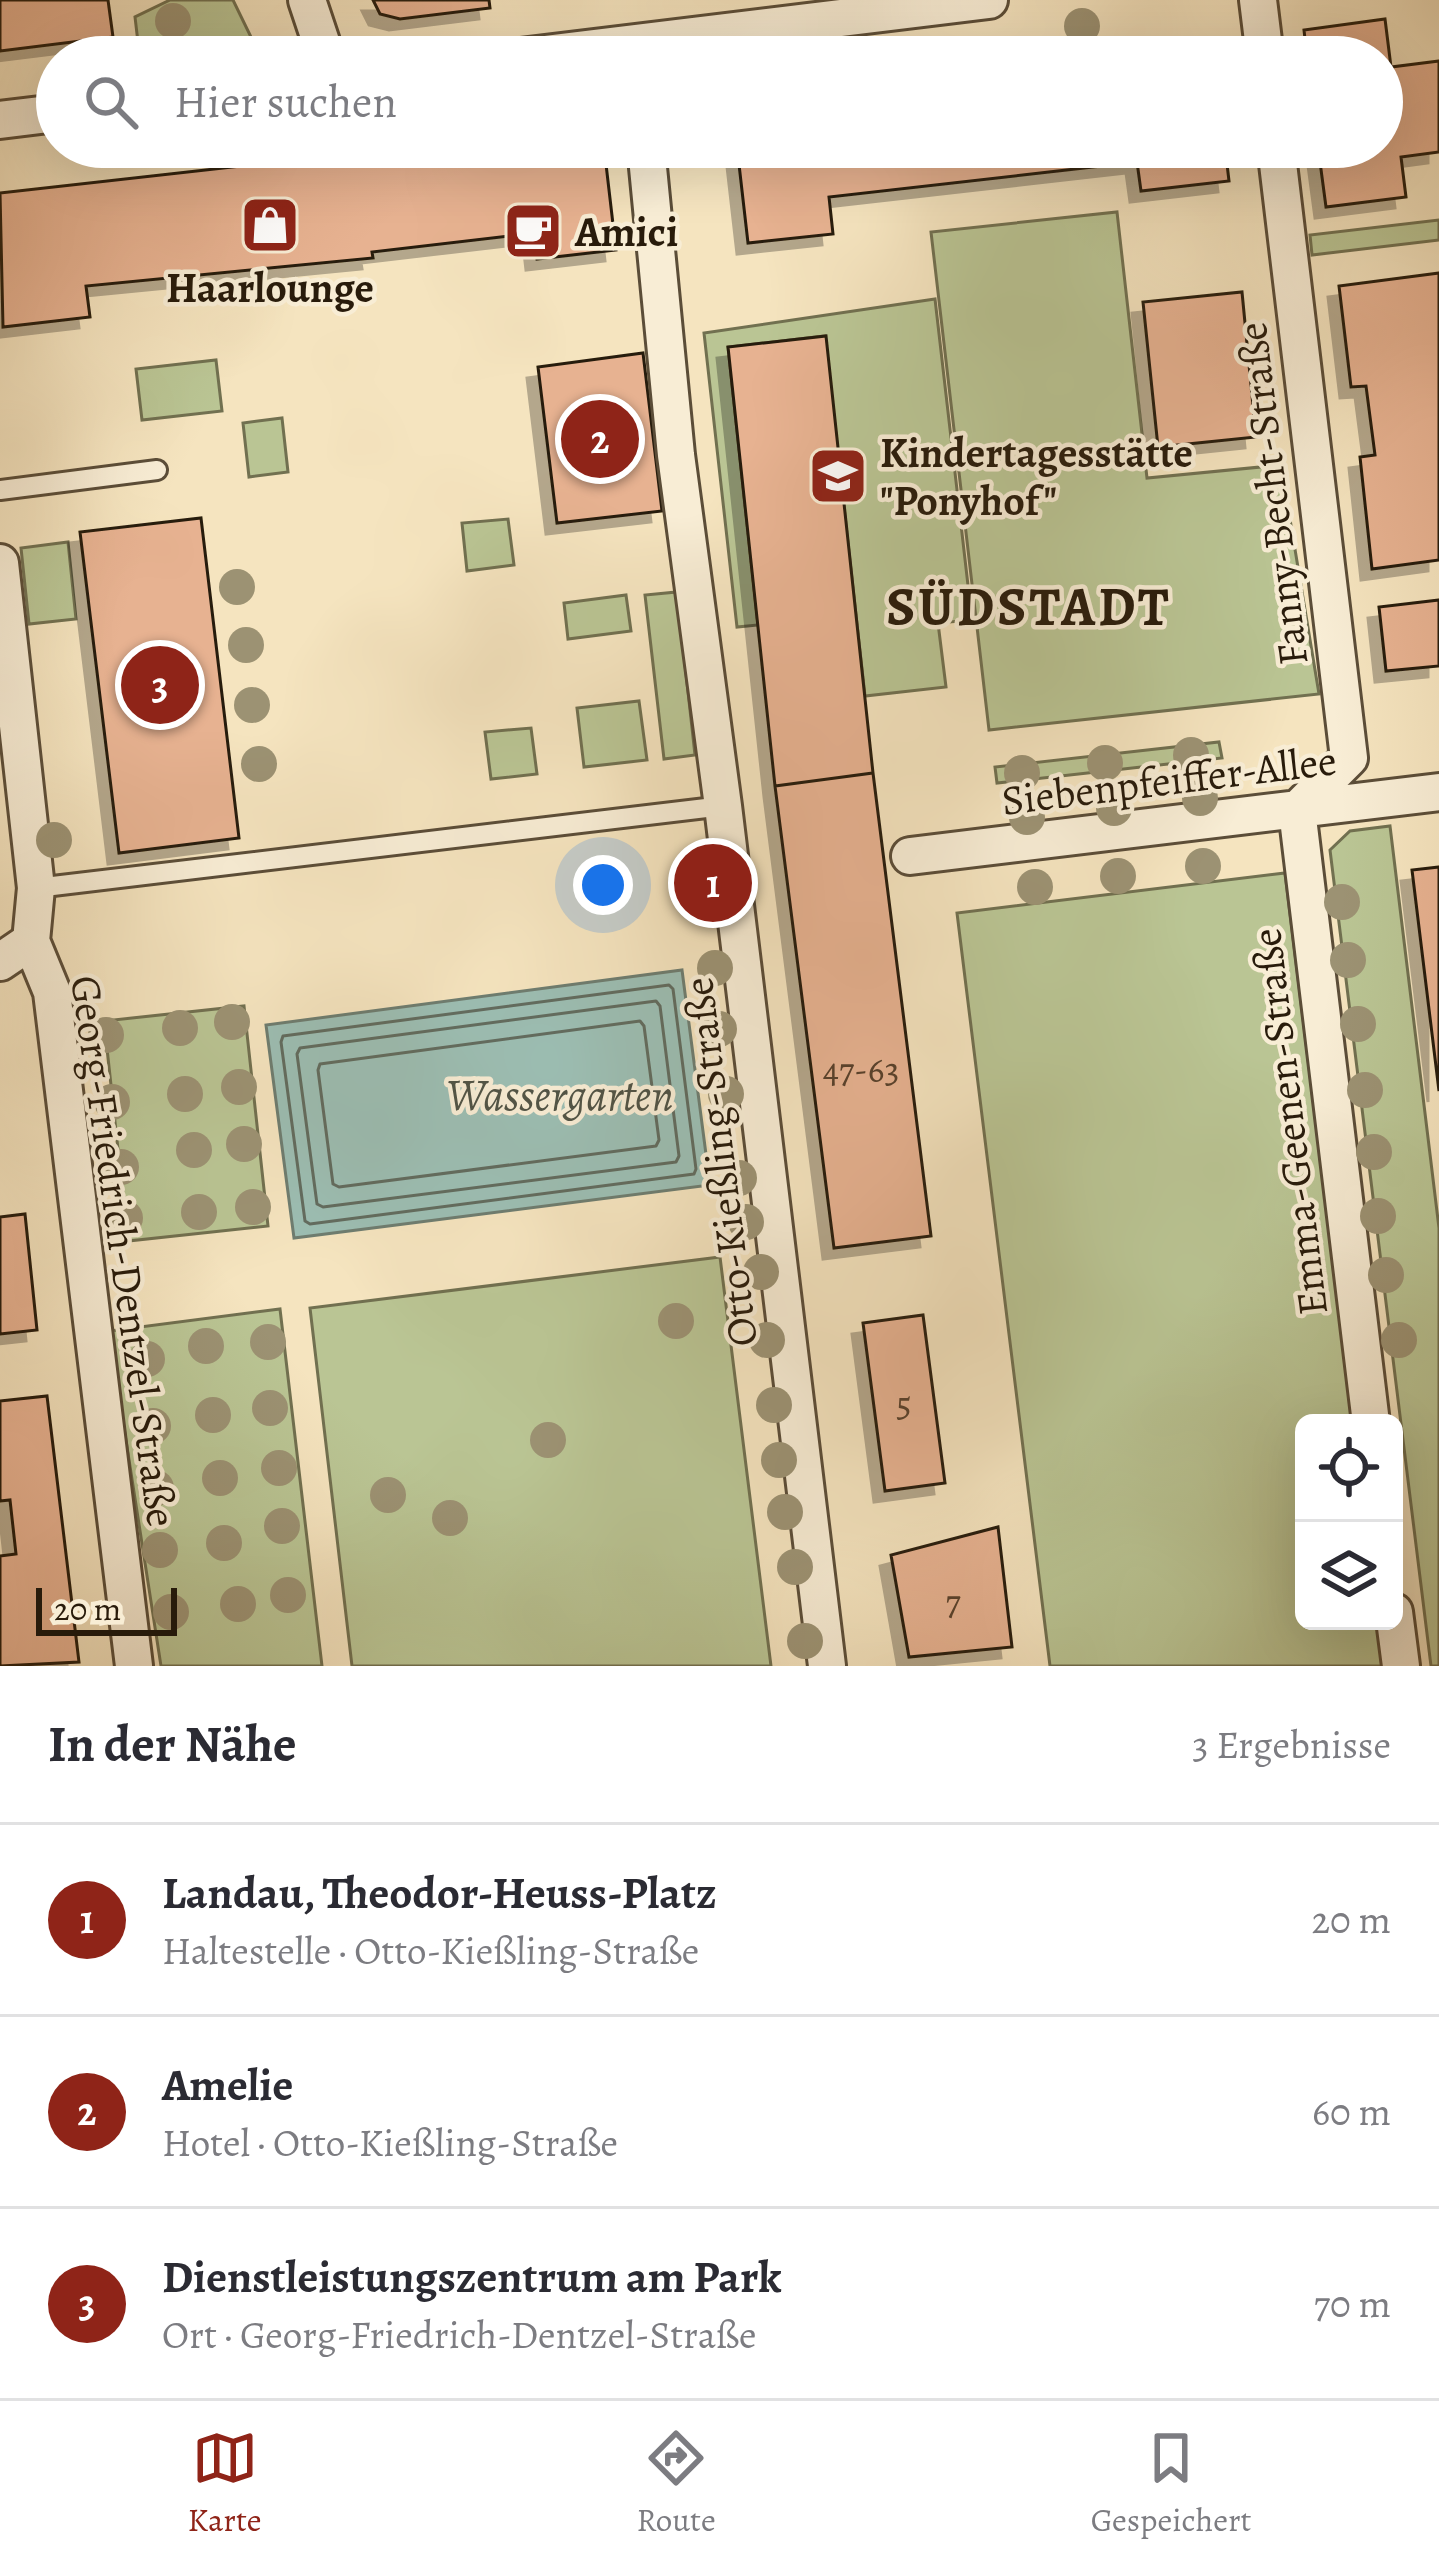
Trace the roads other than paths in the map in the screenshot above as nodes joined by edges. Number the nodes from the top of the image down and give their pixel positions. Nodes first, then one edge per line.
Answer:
1 (307, 0) edge
2 (989, 0) edge
3 (1258, 0) edge
4 (705, 17) edge
5 (319, 36) edge
6 (668, 36) edge
7 (1262, 36) edge
8 (36, 116) edge
9 (0, 120) edge
10 (648, 168) edge
11 (1278, 168) edge
12 (157, 470) dead end
13 (0, 490) edge
14 (0, 563) edge
15 (1439, 792) edge
16 (724, 806) junction
17 (1297, 810) junction
18 (910, 856) dead end
19 (35, 887) junction
20 (31, 940) junction
21 (0, 962) edge
22 (1370, 1414) edge
23 (1396, 1630) edge
24 (134, 1666) edge
25 (826, 1666) edge
26 (1400, 1666) edge

1 - 5 street
2 - 4 street
3 - 7 street
4 - 6 street
8 - 9 street
10 - 16 street, Otto-Kießling-Straße
11 - 17 street, Fanny-Becht-Straße
12 - 13 lane
14 - 19 street, Georg-Friedrich-Dentzel-Straße
15 - 17 street, Siebenpfeiffer-Allee
16 - 19 lane
16 - 25 street, Otto-Kießling-Straße
17 - 18 street, Siebenpfeiffer-Allee
17 - 22 street, Emma-Geenen-Straße
19 - 20 street, Georg-Friedrich-Dentzel-Straße
20 - 21 street
20 - 24 street, Georg-Friedrich-Dentzel-Straße
23 - 26 street

